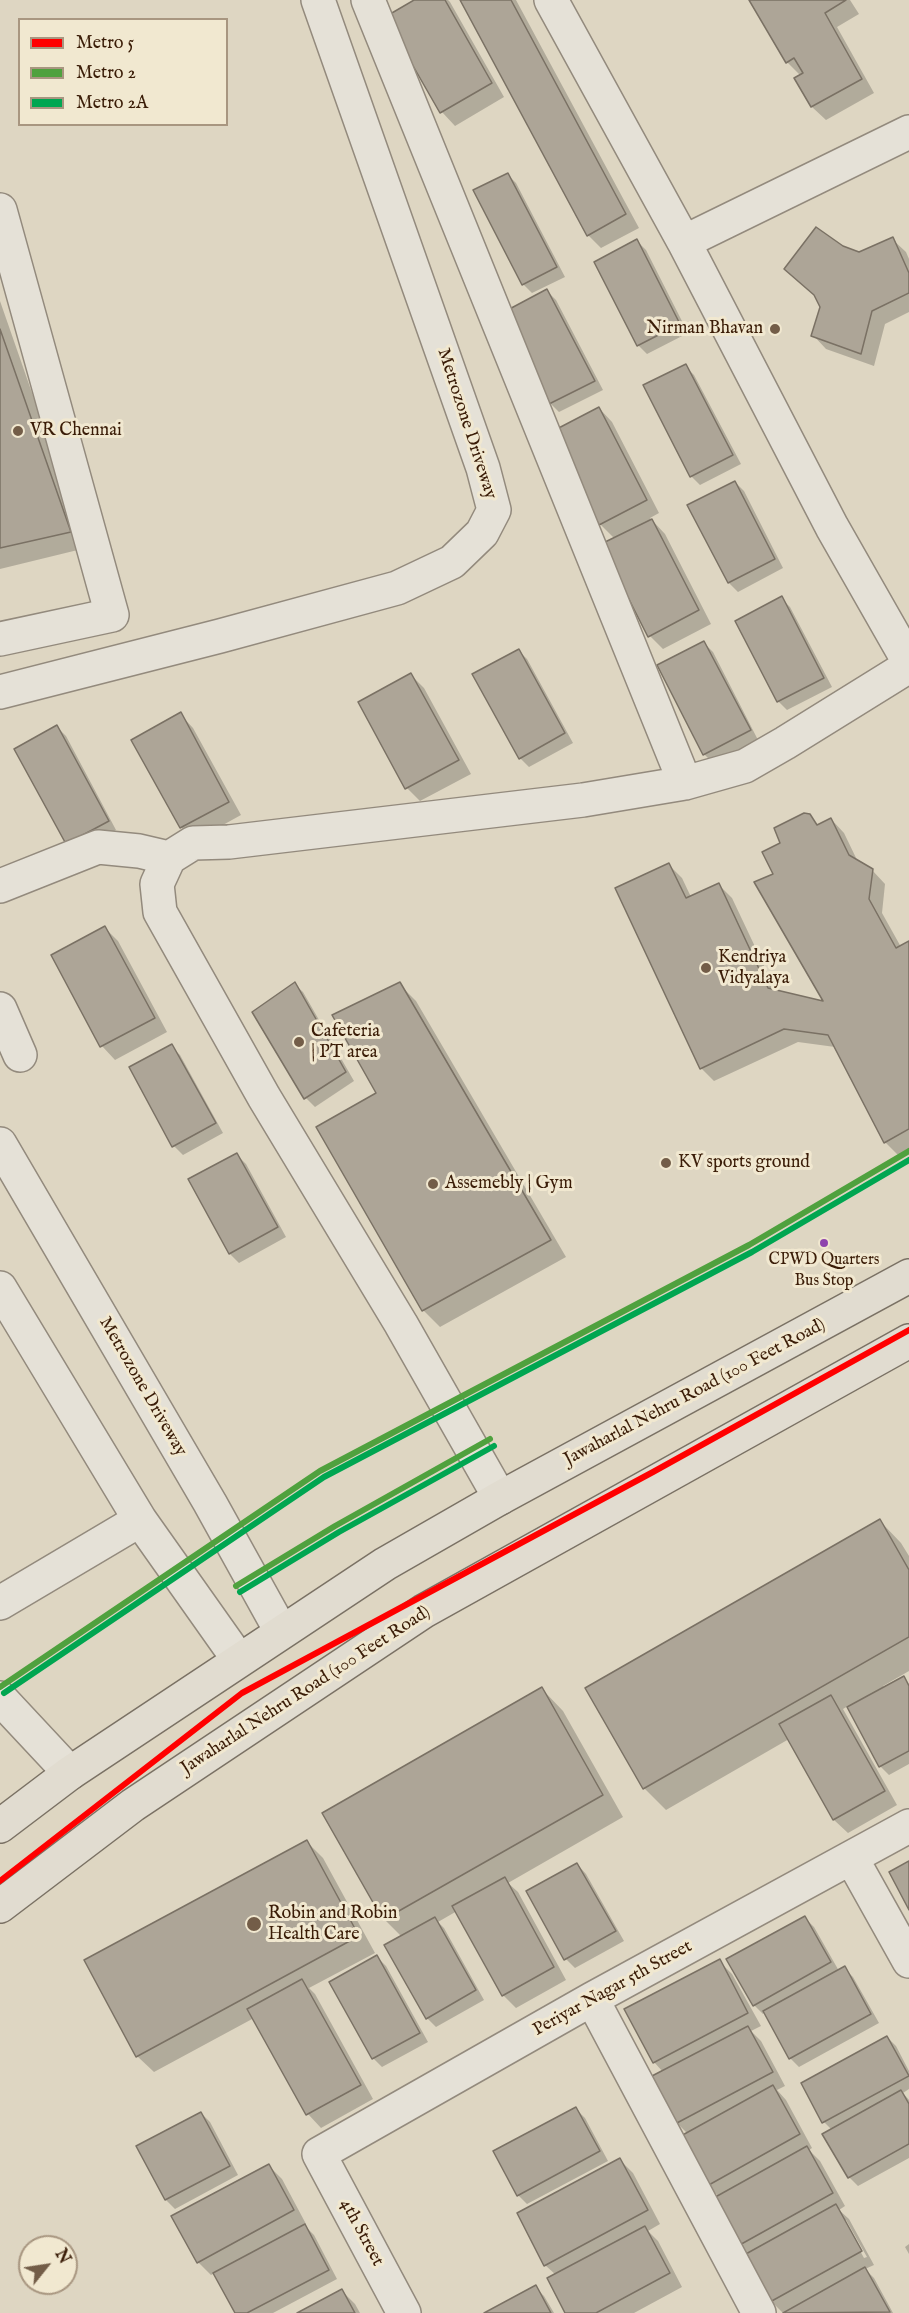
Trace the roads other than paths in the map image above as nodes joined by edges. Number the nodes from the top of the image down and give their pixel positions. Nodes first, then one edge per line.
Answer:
1 (318, 0) edge
2 (368, 0) edge
3 (551, 0) edge
4 (909, 132) edge
5 (0, 210) edge
6 (684, 242) junction
7 (0, 639) edge
8 (909, 664) edge
9 (0, 692) edge
10 (685, 783) junction
11 (168, 858) junction
12 (0, 886) edge
13 (0, 1010) edge
14 (20, 1055) dead end
15 (0, 1144) edge
16 (909, 1276) edge
17 (0, 1288) edge
18 (909, 1341) edge
19 (500, 1498) junction
20 (140, 1520) junction
21 (0, 1603) edge
22 (281, 1631) junction
23 (239, 1660) junction
24 (0, 1698) edge
25 (70, 1773) junction
26 (0, 1826) edge
27 (909, 1826) edge
28 (852, 1859) junction
29 (0, 1906) edge
30 (909, 1961) edge
31 (592, 1999) junction
32 (319, 2154) joint
33 (404, 2313) edge
34 (759, 2313) edge

1 - 9 street, Metrozone Driveway
2 - 10 street
3 - 6 street
4 - 6 street
5 - 7 street
6 - 8 street
8 - 10 street
10 - 11 street
11 - 12 street
11 - 19 street
13 - 14 street
15 - 22 street, Metrozone Driveway
16 - 19 main road, Jawaharlal Nehru Road (100 Feet Road)
17 - 20 street
18 - 29 main road, Jawaharlal Nehru Road (100 Feet Road)
19 - 22 main road, Jawaharlal Nehru Road (100 Feet Road)
20 - 21 street
20 - 23 street
22 - 23 main road, Jawaharlal Nehru Road (100 Feet Road)
23 - 25 main road, Jawaharlal Nehru Road (100 Feet Road)
24 - 25 street
25 - 26 main road, Jawaharlal Nehru Road (100 Feet Road)
27 - 28 street, Periyar Nagar 5th Street
28 - 30 street
28 - 31 street, Periyar Nagar 5th Street
31 - 32 street, Periyar Nagar 5th Street
31 - 34 street
32 - 33 street, 4th Street

